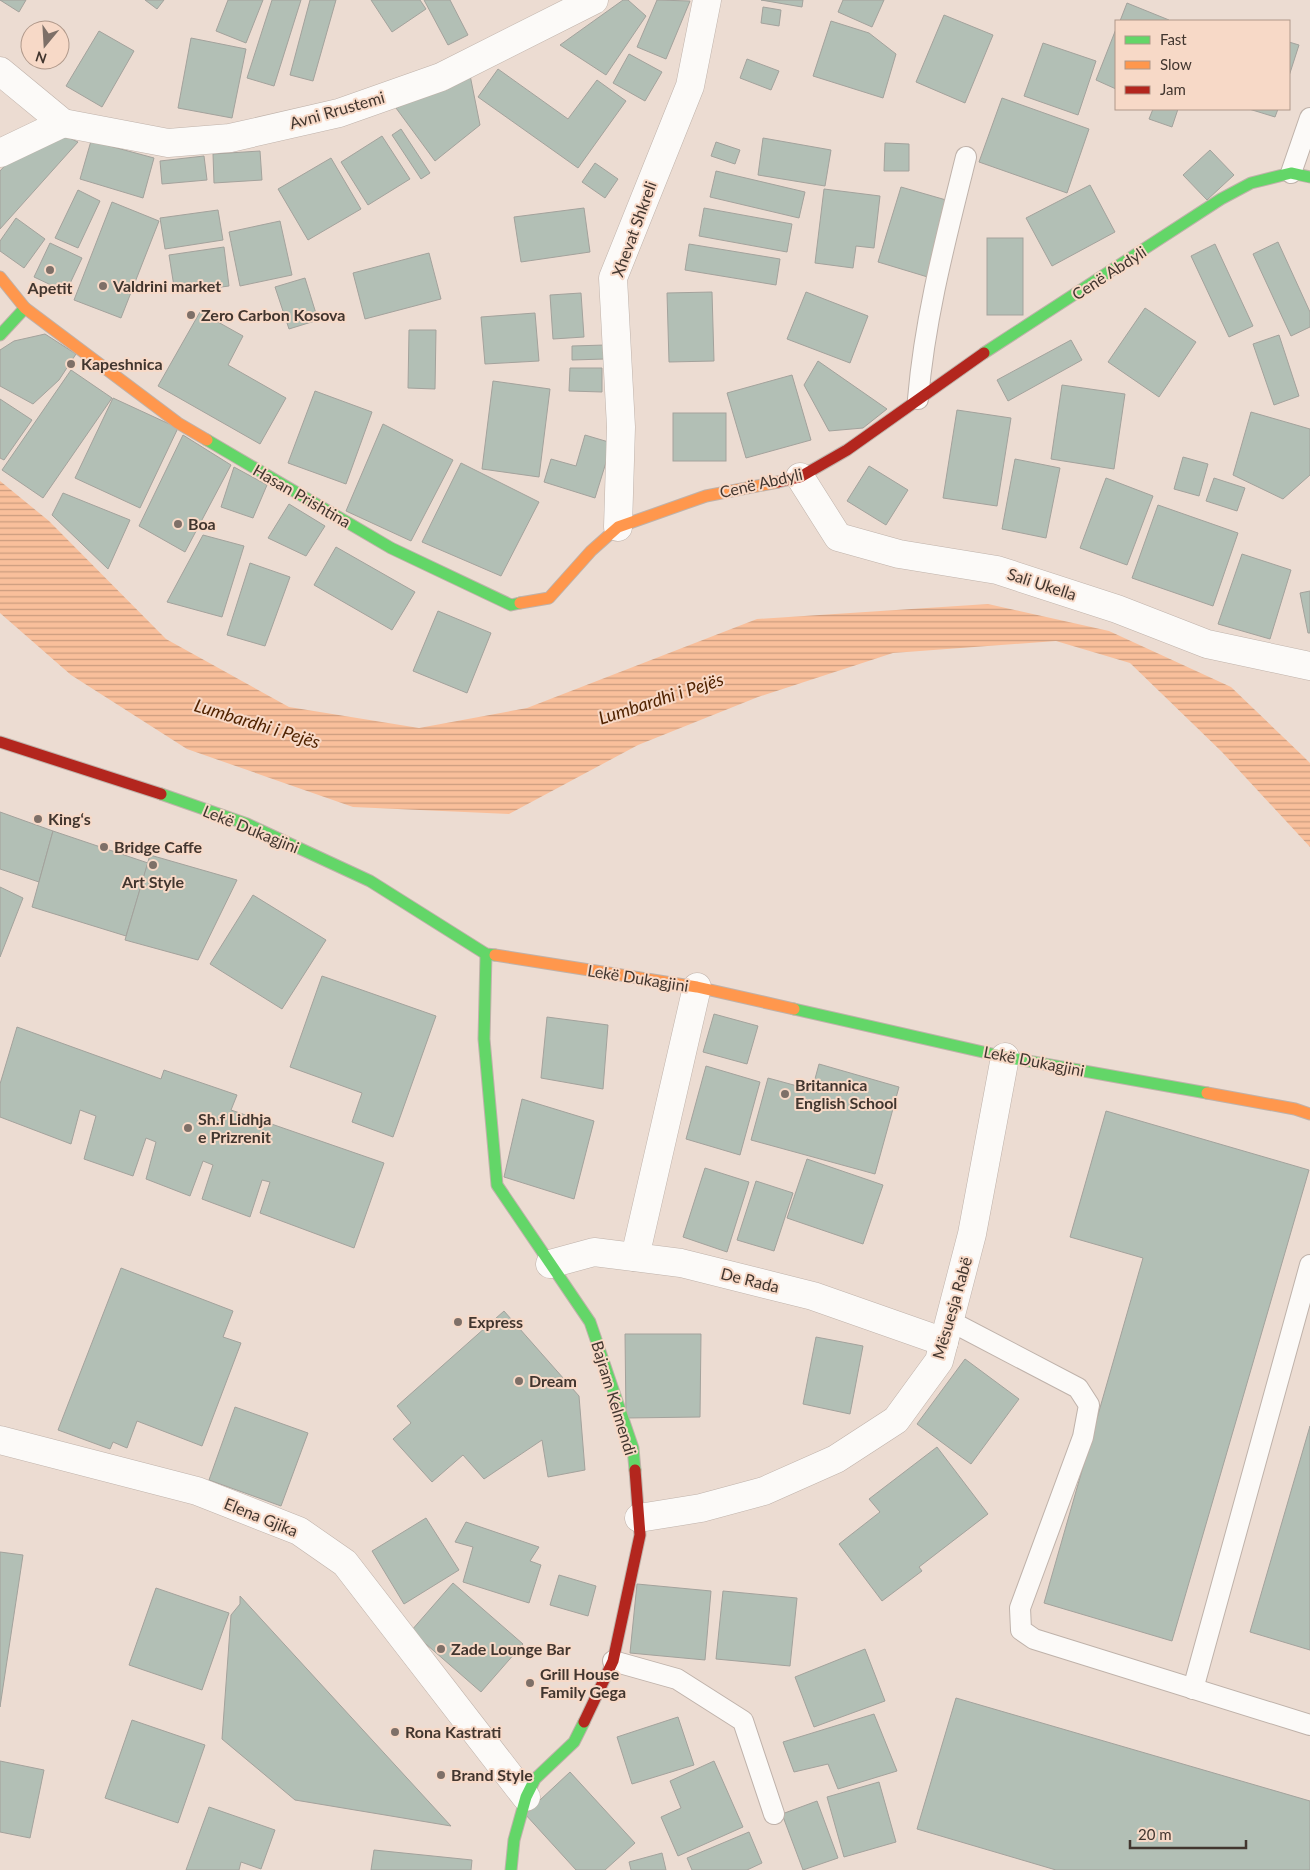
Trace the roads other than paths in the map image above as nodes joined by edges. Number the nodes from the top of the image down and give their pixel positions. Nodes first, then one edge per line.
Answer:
1 (594, 0) edge
2 (707, 0) edge
3 (0, 71) edge
4 (1310, 118) edge
5 (63, 122) junction
6 (0, 153) edge
7 (966, 157) dead end
8 (1300, 175) edge
9 (0, 277) edge
10 (25, 308) junction
11 (0, 335) edge
12 (918, 399) junction
13 (800, 477) junction
14 (618, 527) junction
15 (1310, 666) edge
16 (0, 742) edge
17 (486, 954) junction
18 (697, 987) junction
19 (1006, 1057) junction
20 (1310, 1114) edge
21 (635, 1257) junction
22 (550, 1264) junction
23 (1310, 1265) edge
24 (947, 1332) junction
25 (0, 1441) edge
26 (638, 1518) junction
27 (613, 1661) junction
28 (1192, 1689) junction
29 (1310, 1725) edge
30 (526, 1797) junction
31 (774, 1814) dead end
32 (511, 1870) edge

1 - 5 street, Avni Rrustemi
2 - 14 street, Xhevat Shkreli
3 - 5 street, Avni Rrustemi
4 - 8 lane
5 - 6 street
7 - 12 lane
8 - 12 street, Cenë Abdyli
9 - 10 street, Hasan Prishtina
10 - 11 street
10 - 14 street, Hasan Prishtina
12 - 13 street, Cenë Abdyli
13 - 14 street, Cenë Abdyli
13 - 15 street, Sali Ukella
16 - 17 street, Lekë Dukagjini
17 - 18 street, Lekë Dukagjini
17 - 22 street, Bajram Kelmendi
18 - 19 street, Lekë Dukagjini
18 - 21 street
19 - 20 street, Lekë Dukagjini
19 - 24 street, Mësuesja Rabë
21 - 22 street, De Rada
21 - 24 street, De Rada
22 - 26 street, Bajram Kelmendi
23 - 28 lane
24 - 26 street, Mësuesja Rabë
24 - 28 lane
25 - 30 street, Elena Gjika
26 - 27 street, Bajram Kelmendi
27 - 30 street, Bajram Kelmendi
27 - 31 lane
28 - 29 lane
30 - 32 street, Bajram Kelmendi

